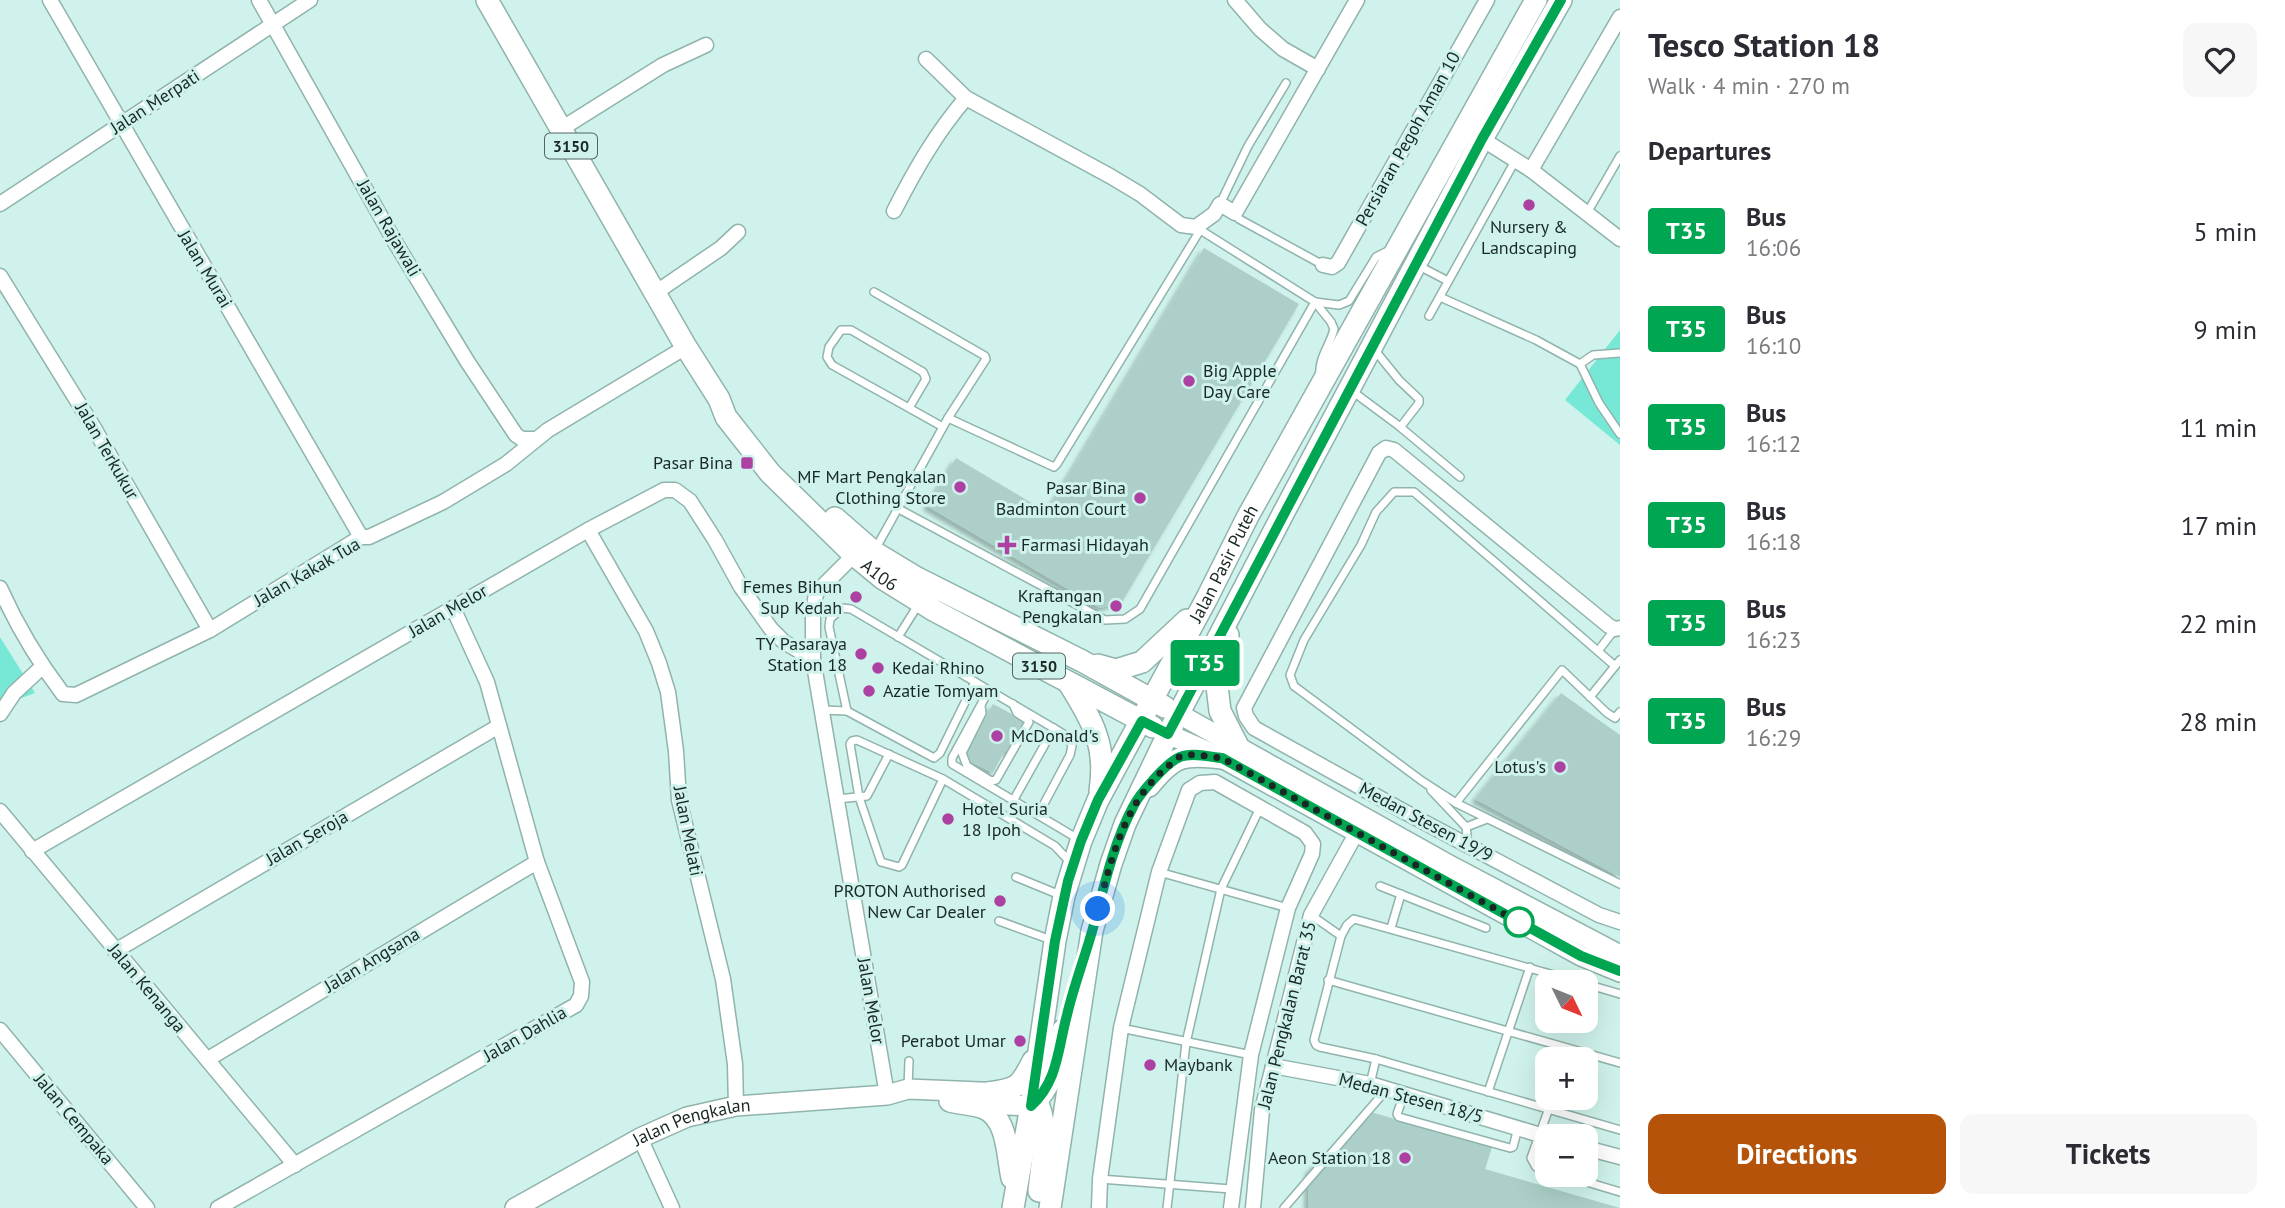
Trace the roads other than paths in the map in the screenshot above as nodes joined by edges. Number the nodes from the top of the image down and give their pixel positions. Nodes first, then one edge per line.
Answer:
1 (50, 0) edge
2 (259, 0) edge
3 (310, 0) edge
4 (1235, 0) edge
5 (1357, 0) edge
6 (1487, 0) edge
7 (1536, 0) edge
8 (1561, 0) edge
9 (491, 1) edge
10 (1620, 17) edge
11 (274, 24) junction
12 (706, 45) dead end
13 (926, 60) dead end
14 (1318, 69) junction
15 (1286, 83) dead end
16 (966, 98) junction
17 (121, 125) junction
18 (561, 129) junction
19 (1482, 139) junction
20 (1620, 156) edge
21 (1515, 161) junction
22 (1531, 170) junction
23 (0, 204) edge
24 (1220, 204) junction
25 (894, 211) dead end
26 (1235, 213) junction
27 (1587, 214) junction
28 (738, 232) dead end
29 (1620, 239) edge
30 (1398, 246) junction
31 (1416, 264) junction
32 (1322, 265) joint
33 (0, 276) edge
34 (1448, 281) junction
35 (874, 292) dead end
36 (655, 293) junction
37 (1440, 297) junction
38 (1314, 302) junction
39 (1429, 316) dead end
40 (686, 347) junction
41 (1373, 347) junction
42 (1620, 353) edge
43 (1580, 364) junction
44 (1321, 387) junction
45 (1350, 390) junction
46 (909, 408) junction
47 (948, 418) junction
48 (1399, 426) junction
49 (943, 427) junction
50 (1620, 434) edge
51 (535, 439) junction
52 (1460, 477) dead end
53 (897, 508) junction
54 (588, 530) junction
55 (361, 537) junction
56 (864, 553) junction
57 (0, 588) edge
58 (914, 591) junction
59 (1207, 598) junction
60 (453, 608) junction
61 (1232, 612) junction
62 (1618, 629) edge
63 (210, 630) junction
64 (898, 637) junction
65 (1598, 651) junction
66 (813, 659) junction
67 (1082, 661) junction
68 (1618, 663) edge
69 (42, 667) junction
70 (975, 682) junction
71 (1068, 682) junction
72 (989, 690) junction
73 (1590, 697) junction
74 (1152, 700) junction
75 (1013, 704) junction
76 (981, 706) junction
77 (822, 710) junction
78 (847, 711) junction
79 (1620, 712) edge
80 (0, 714) edge
81 (1179, 715) junction
82 (1142, 721) junction
83 (499, 726) junction
84 (1054, 728) junction
85 (1168, 734) junction
86 (889, 754) junction
87 (1231, 754) junction
88 (943, 779) junction
89 (1422, 781) junction
90 (859, 797) junction
91 (837, 799) junction
92 (1098, 800) junction
93 (1013, 801) junction
94 (1456, 803) junction
95 (1134, 804) junction
96 (1261, 808) junction
97 (0, 811) edge
98 (1038, 815) junction
99 (1487, 819) junction
100 (1466, 827) junction
101 (1357, 832) junction
102 (1081, 841) junction
103 (1468, 845) junction
104 (32, 851) junction
105 (537, 862) junction
106 (1074, 866) junction
107 (1453, 867) junction
108 (1159, 872) junction
109 (1016, 877) dead end
110 (1620, 884) edge
111 (1380, 886) dead end
112 (1221, 889) junction
113 (1401, 894) junction
114 (1064, 897) junction
115 (1288, 908) junction
116 (1311, 915) junction
117 (999, 921) dead end
118 (1620, 922) edge
119 (1391, 928) junction
120 (1486, 928) dead end
121 (1092, 931) junction
122 (1341, 936) junction
123 (1055, 941) junction
124 (115, 951) junction
125 (1620, 955) edge
126 (1530, 967) junction
127 (1540, 970) edge
128 (1620, 971) edge
129 (1328, 980) junction
130 (1598, 988) edge
131 (1620, 994) edge
132 (1121, 1028) junction
133 (0, 1030) edge
134 (1509, 1031) junction
135 (1186, 1043) junction
136 (1040, 1048) junction
137 (1251, 1055) junction
138 (208, 1059) junction
139 (1376, 1059) junction
140 (909, 1061) dead end
141 (1620, 1063) edge
142 (1273, 1066) junction
143 (1370, 1084) junction
144 (908, 1089) junction
145 (1387, 1089) junction
146 (1488, 1092) junction
147 (988, 1093) junction
148 (1404, 1094) junction
149 (887, 1095) junction
150 (1033, 1100) junction
151 (950, 1101) junction
152 (736, 1107) junction
153 (1548, 1111) junction
154 (1545, 1124) edge
155 (1518, 1128) junction
156 (1620, 1130) edge
157 (1535, 1133) edge
158 (640, 1138) junction
159 (1598, 1151) edge
160 (1620, 1157) edge
161 (295, 1165) junction
162 (1100, 1179) junction
163 (1168, 1184) junction
164 (1598, 1185) edge
165 (1231, 1189) junction
166 (1254, 1192) junction
167 (1620, 1192) edge
168 (1014, 1199) edge
169 (147, 1208) edge
170 (218, 1208) edge
171 (515, 1208) edge
172 (672, 1208) edge
173 (1038, 1208) edge
174 (1050, 1208) edge
175 (1099, 1208) edge
176 (1167, 1208) edge
177 (1231, 1208) edge
178 (1253, 1208) edge
179 (1284, 1208) edge

1 - 17 street, Jalan Murai
2 - 11 street, Jalan Rajawali
3 - 11 street, Jalan Merpati
4 - 14 street
5 - 14 street
6 - 32 street, Persiaran Pegoh Aman 10
7 - 30 main road, Jalan Pasir Puteh
8 - 19 main road, Jalan Pasir Puteh
9 - 18 main road, 3150
10 - 22 street
11 - 17 street, Jalan Merpati
11 - 51 street, Jalan Rajawali
12 - 18 street
13 - 16 street
14 - 26 street
15 - 24 lane
16 - 24 street
16 - 25 street
17 - 23 street, Jalan Merpati
17 - 55 street, Jalan Murai
18 - 36 main road, 3150
19 - 21 street
19 - 31 main road, Jalan Pasir Puteh
20 - 27 lane
21 - 22 street
21 - 34 lane
22 - 27 street
24 - 26 street
26 - 32 lane
27 - 29 street
28 - 36 street
30 - 38 lane
30 - 44 main road, Jalan Pasir Puteh
31 - 34 lane
31 - 41 main road, Jalan Pasir Puteh
33 - 63 street, Jalan Terkukur
34 - 37 lane
35 - 47 lane
36 - 40 main road, 3150
37 - 39 lane
37 - 43 lane
38 - 44 lane
38 - 47 lane
38 - 53 lane
40 - 51 street, Jalan Kakak Tua
40 - 56 main road, 3150
41 - 45 main road, Jalan Pasir Puteh
41 - 48 lane
42 - 43 lane
43 - 50 lane
44 - 59 main road, Jalan Pasir Puteh
45 - 48 lane
45 - 61 main road, Jalan Pasir Puteh
46 - 46 lane
46 - 49 lane
47 - 49 lane
48 - 52 lane
49 - 53 lane
51 - 55 street, Jalan Kakak Tua
53 - 56 lane
54 - 60 street, Jalan Melor
54 - 66 street, Jalan Melor
54 - 152 street, Jalan Melati
55 - 63 street, Jalan Kakak Tua
56 - 58 main road, A106 / 3150
56 - 66 street, Jalan Melor
57 - 69 street, Jalan Kakak Tua
58 - 64 lane
58 - 67 main road, 3150
58 - 71 main road, 3150
59 - 67 main road
59 - 74 main road, Jalan Pasir Puteh
60 - 83 street, Jalan Dahlia
60 - 104 street, Jalan Melor
61 - 81 main road, Jalan Pasir Puteh
61 - 87 main road
62 - 65 lane
62 - 103 street, Medan Stesen 19/9
63 - 69 street, Jalan Kakak Tua
64 - 70 lane
64 - 78 lane
65 - 68 lane
65 - 89 lane
66 - 77 street, Jalan Melor
67 - 74 main road, 3150
68 - 73 lane
69 - 80 street
70 - 72 lane
70 - 78 lane
71 - 82 main road, 3150
71 - 92 main road
72 - 75 lane
72 - 76 lane
73 - 79 lane
73 - 94 lane
74 - 81 main road
74 - 82 main road, Jalan Pasir Puteh
75 - 76 lane
75 - 84 lane
76 - 93 lane
77 - 78 lane
77 - 91 street, Jalan Melor
81 - 85 main road, Jalan Pasir Puteh
81 - 87 street
82 - 85 main road
82 - 92 main road, Jalan Pasir Puteh
83 - 105 street, Jalan Dahlia
83 - 124 street, Jalan Seroja
84 - 93 lane
84 - 98 lane
85 - 87 street
85 - 95 main road, Jalan Pasir Puteh
86 - 88 lane
86 - 90 lane
86 - 90 lane
87 - 95 main road
87 - 101 street
87 - 107 street
88 - 90 lane
88 - 106 lane
89 - 94 lane
89 - 100 lane
90 - 91 lane
91 - 149 street, Jalan Melor
92 - 102 main road, Jalan Pasir Puteh
93 - 98 lane
94 - 99 lane
95 - 121 main road, Jalan Pasir Puteh
96 - 108 street
96 - 112 lane
96 - 115 street
97 - 104 street, Jalan Kenanga
98 - 102 lane
99 - 100 lane
99 - 110 lane
100 - 103 lane
101 - 116 street, Jalan Pengkalan Barat 35
101 - 128 street
102 - 106 main road, Jalan Pasir Puteh
103 - 107 street
103 - 118 street, Medan Stesen 19/9
104 - 124 street, Jalan Kenanga
105 - 138 street, Jalan Angsana
105 - 161 street, Jalan Dahlia
106 - 114 main road, Jalan Pasir Puteh
107 - 125 street
108 - 112 lane
108 - 132 street
109 - 114 lane
111 - 113 lane
112 - 115 lane
112 - 135 lane
113 - 119 lane
113 - 120 lane
114 - 123 main road, Jalan Pasir Puteh
115 - 116 street
115 - 137 street
116 - 122 lane
116 - 142 street, Jalan Pengkalan Barat 35
117 - 123 lane
119 - 122 lane
119 - 126 lane
121 - 150 main road
121 - 174 main road, Jalan Pasir Puteh
122 - 129 lane
123 - 136 main road, Jalan Pasir Puteh
124 - 138 street, Jalan Kenanga
126 - 127 lane
126 - 134 lane
129 - 134 lane
129 - 139 lane
130 - 131 lane
132 - 135 lane
132 - 162 street
133 - 169 street, Jalan Cempaka
134 - 141 lane
134 - 146 lane
135 - 137 lane
135 - 163 lane
136 - 147 main road
136 - 150 main road, Jalan Pasir Puteh
137 - 165 street
138 - 161 street, Jalan Kenanga
139 - 143 lane
139 - 146 lane
140 - 144 lane
142 - 143 street, Medan Stesen 18/5
142 - 166 street, Jalan Pengkalan Barat 35
143 - 145 street, Medan Stesen 18/5
144 - 147 street, Jalan Pengkalan
144 - 149 street, Jalan Pengkalan
145 - 148 street, Medan Stesen 18/5
145 - 179 lane
146 - 153 lane
147 - 150 street, Jalan Pengkalan
148 - 155 street, Medan Stesen 18/5
148 - 155 lane
149 - 151 street, Jalan Pengkalan
149 - 152 street, Jalan Pengkalan
150 - 151 street, Jalan Pengkalan
150 - 168 main road, Jalan Pasir Puteh
150 - 173 main road
151 - 168 main road
152 - 158 street, Jalan Pengkalan
153 - 154 lane
153 - 156 lane
155 - 157 street, Medan Stesen 18/5
158 - 171 street, Jalan Pengkalan
158 - 172 street
159 - 160 street
161 - 170 street, Jalan Dahlia
162 - 163 lane
162 - 175 street
163 - 165 lane
163 - 176 lane
164 - 167 lane
165 - 166 street
165 - 177 street
166 - 178 street, Jalan Pengkalan Barat 35

